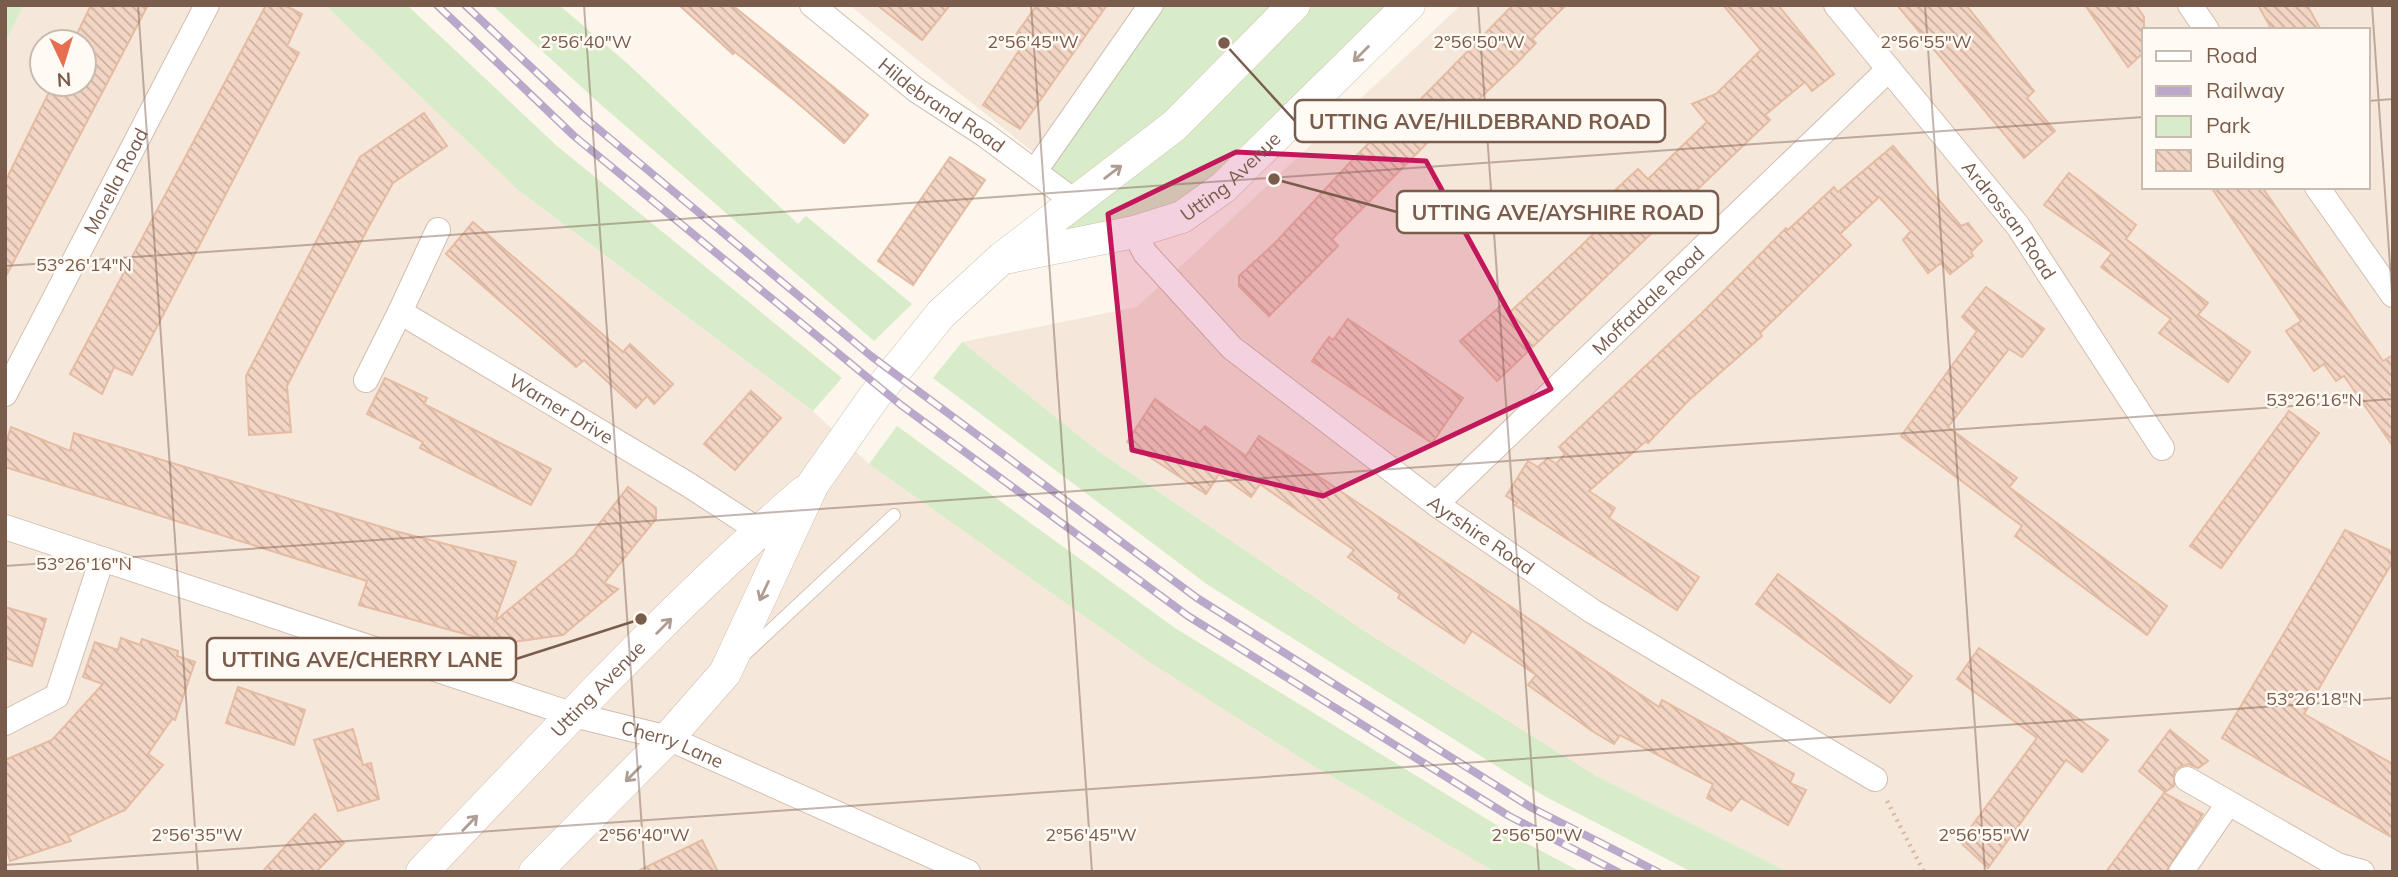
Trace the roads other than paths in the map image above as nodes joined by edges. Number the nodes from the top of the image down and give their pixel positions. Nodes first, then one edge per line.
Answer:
1 (207, 5) edge
2 (1151, 5) edge
3 (1294, 5) edge
4 (1409, 5) edge
5 (1836, 5) edge
6 (2190, 5) edge
7 (825, 9) edge
8 (2206, 28) edge
9 (1889, 69) junction
10 (1035, 171) junction
11 (2318, 189) edge
12 (1074, 201) junction
13 (438, 230) dead end
14 (1134, 232) junction
15 (1093, 238) junction
16 (1002, 258) junction
17 (2393, 295) edge
18 (400, 312) junction
19 (366, 380) dead end
20 (5, 394) edge
21 (2162, 448) dead end
22 (1436, 504) junction
23 (894, 515) dead end
24 (5, 527) edge
25 (772, 539) junction
26 (102, 559) junction
27 (725, 673) junction
28 (574, 715) junction
29 (5, 723) edge
30 (668, 738) junction
31 (1875, 779) road end
32 (2187, 779) dead end
33 (2228, 804) junction
34 (422, 872) edge
35 (535, 872) edge
36 (968, 872) edge
37 (2181, 872) edge
38 (2361, 872) edge

1 - 20 street, Morella Road
2 - 10 street
12 -> 3 street, Utting Avenue
4 -> 14 street, Utting Avenue
5 - 9 street, Ardrossan Road
6 - 8 street
7 - 10 street, Hildebrand Road
9 - 21 street, Ardrossan Road
9 - 22 street, Moffatdale Road
10 - 12 street, Hildebrand Road
11 - 17 street
12 - 15 street
12 - 16 street, Utting Avenue
13 - 18 street
14 - 15 street, Utting Avenue
14 - 22 street, Ayrshire Road
15 - 16 street, Utting Avenue
16 - 25 street, Utting Avenue
18 - 19 street
18 - 25 street, Warner Drive
22 - 31 street, Ayrshire Road
23 - 27 lane
24 - 26 street, Cherry Lane
25 -> 27 street, Utting Avenue
28 -> 25 street, Utting Avenue
26 - 28 street, Cherry Lane
26 - 29 street
27 - 30 street, Utting Avenue
28 - 30 street, Cherry Lane
34 -> 28 street, Utting Avenue
30 -> 35 street, Utting Avenue
30 - 36 street, Cherry Lane
32 - 33 street
33 - 37 street
33 - 38 street

